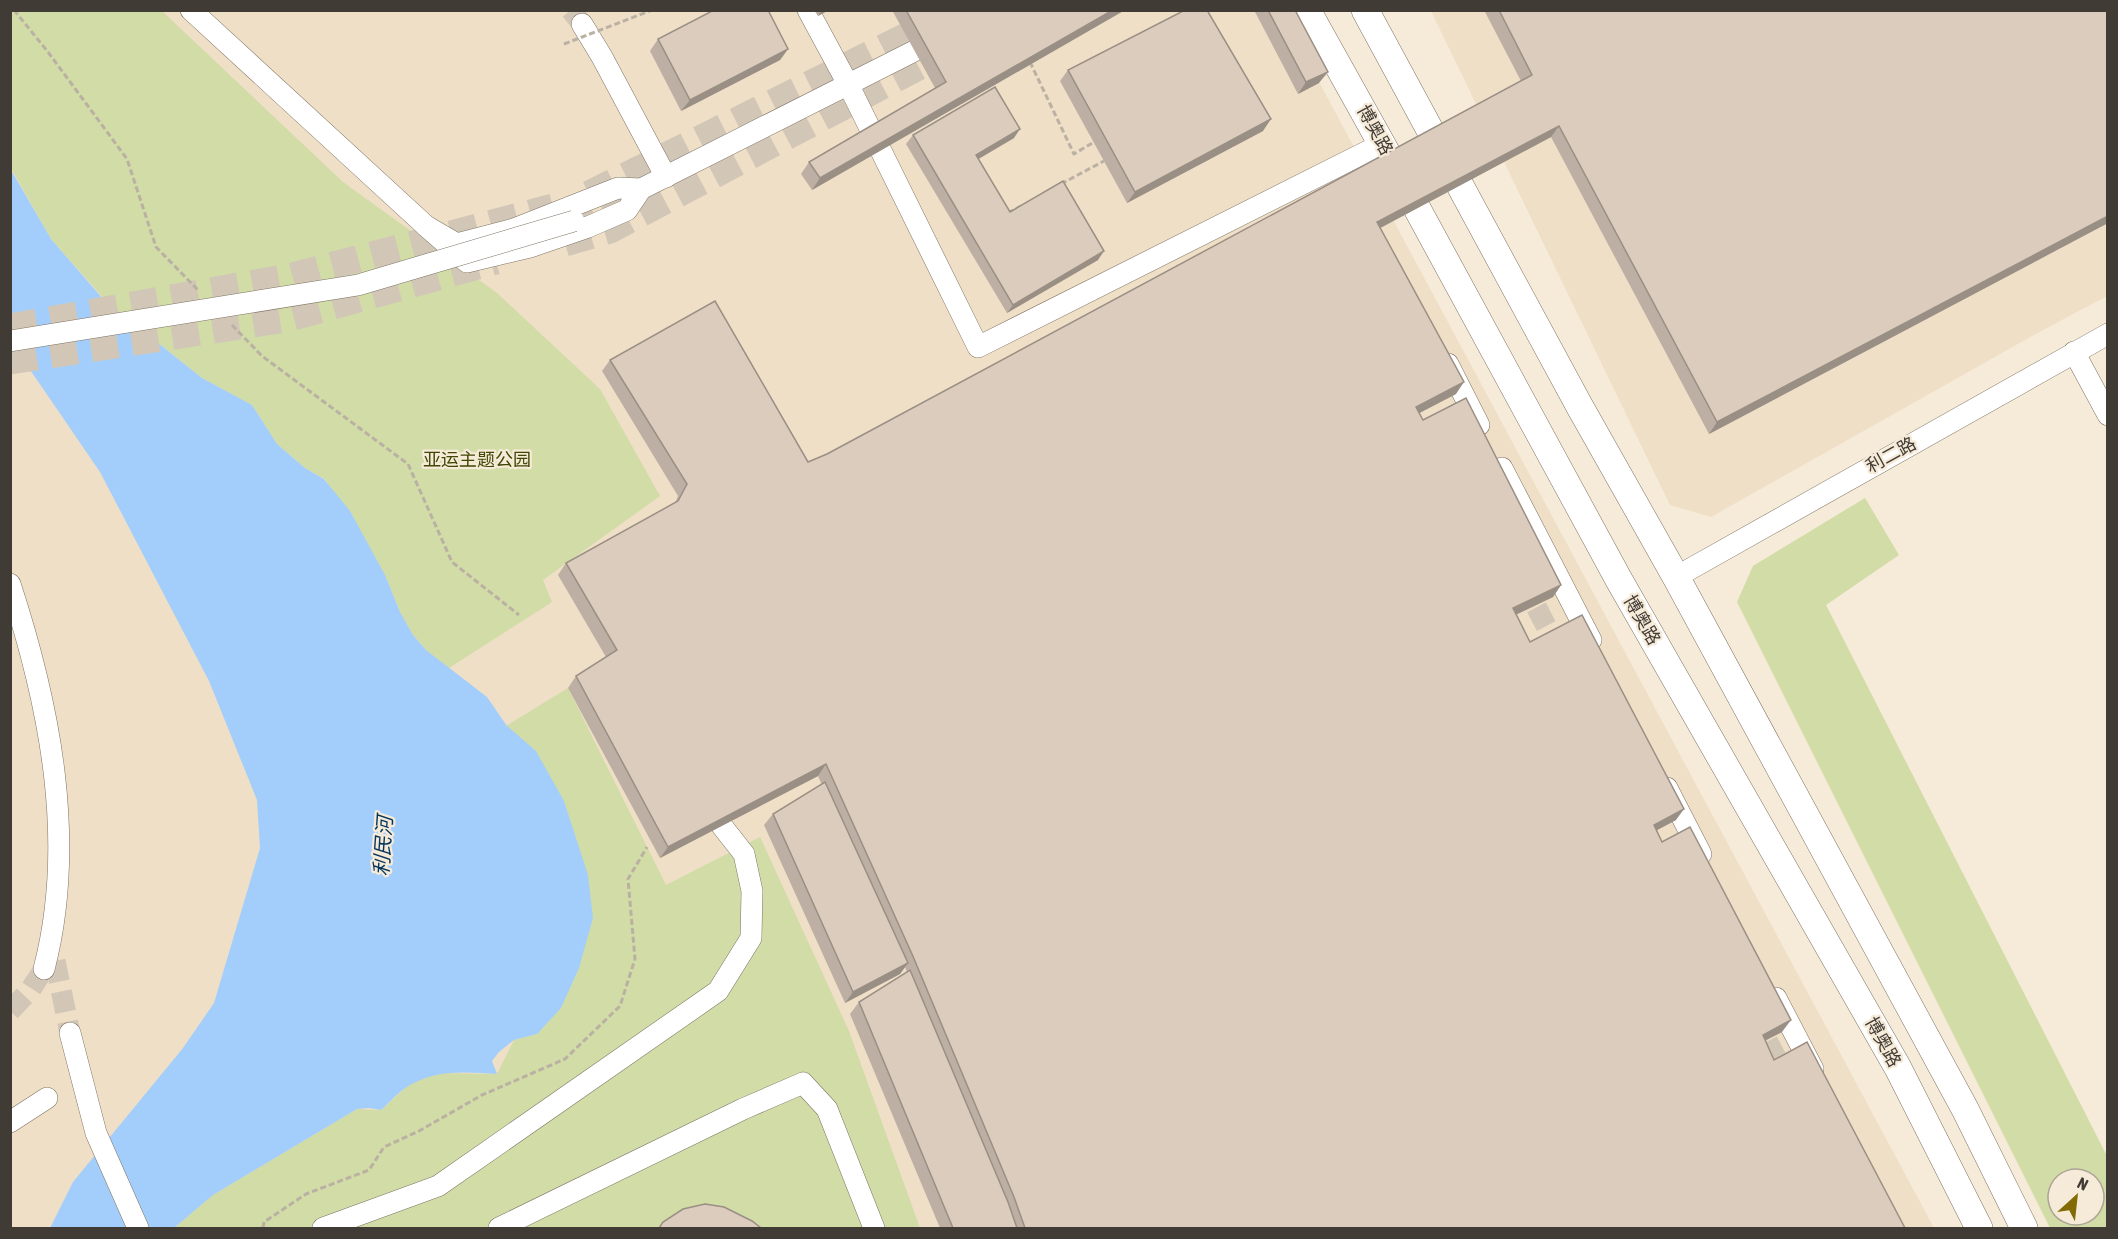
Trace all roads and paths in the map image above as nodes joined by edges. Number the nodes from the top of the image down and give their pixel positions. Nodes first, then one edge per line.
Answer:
1 (14, 10) edge
2 (191, 10) edge
3 (652, 10) edge
4 (808, 10) edge
5 (1307, 10) edge
6 (1365, 10) edge
7 (582, 24) tunnel mouth
8 (963, 27) edge
9 (564, 44) dead end
10 (1029, 62) edge
11 (849, 86) junction
12 (1094, 142) dead end
13 (1382, 144) junction
14 (1104, 161) dead end
15 (666, 177) junction
16 (1052, 189) edge
17 (1022, 206) edge
18 (1001, 217) edge
19 (574, 221) tunnel mouth
20 (205, 297) dead end
21 (229, 322) dead end
22 (2108, 334) edge
23 (10, 341) edge
24 (1438, 345) edge
25 (2074, 352) junction
26 (2108, 415) edge
27 (1676, 577) junction
28 (10, 584) edge
29 (519, 615) dead end
30 (1598, 654) edge
31 (1658, 771) edge
32 (722, 826) edge
33 (647, 847) dead end
34 (1708, 867) edge
35 (50, 958) tunnel mouth
36 (1769, 984) edge
37 (70, 1033) tunnel mouth
38 (1824, 1090) edge
39 (47, 1098) dead end
40 (10, 1122) edge
41 (138, 1228) edge
42 (263, 1228) edge
43 (323, 1228) edge
44 (499, 1228) edge
45 (874, 1228) edge
46 (1979, 1228) edge
47 (2024, 1228) edge

1 - 20 path
2 - 15 street
3 - 9 path, bridge
4 - 11 street
5 - 13 main road, 博奥路
6 - 27 main road
7 - 15 street
8 - 11 street
10 - 12 path, bridge
11 - 13 street
11 - 15 street
13 - 46 main road, 博奥路
14 - 16 path
17 - 18 path
19 - 23 street, bridge
21 - 29 path
22 - 25 street, 利二路
24 - 30 street
25 - 26 street
25 - 27 street, 利二路
27 - 47 main road
28 - 35 street
31 - 34 street
32 - 43 street
33 - 42 path
36 - 38 street
37 - 41 street
39 - 40 street
44 - 45 street

